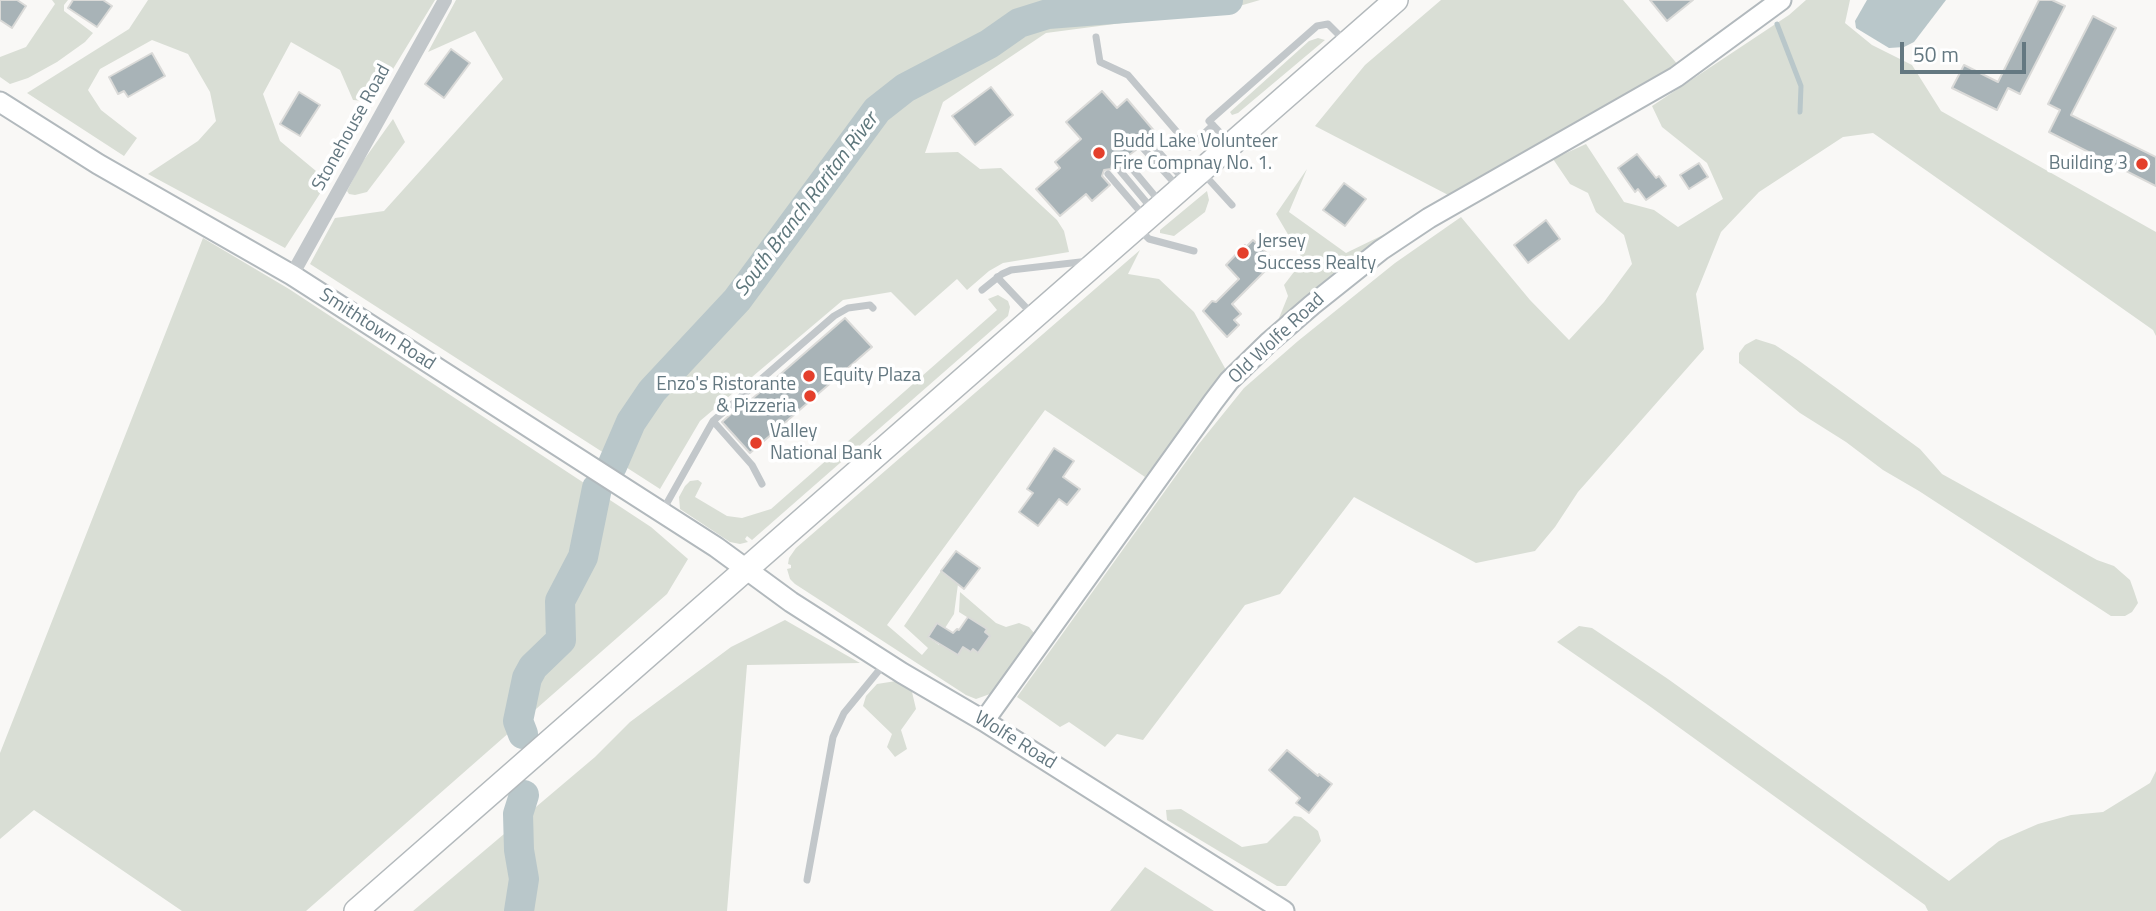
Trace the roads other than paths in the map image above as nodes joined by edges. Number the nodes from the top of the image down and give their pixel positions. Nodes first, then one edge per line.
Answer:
1 (445, 0) edge
2 (1396, 0) edge
3 (1781, 0) edge
4 (1096, 37) dead end
5 (1347, 43) junction
6 (0, 102) edge
7 (1213, 125) junction
8 (1148, 140) dead end
9 (1231, 145) junction
10 (1141, 146) dead end
11 (1124, 159) dead end
12 (1117, 167) dead end
13 (1108, 174) dead end
14 (1167, 201) junction
15 (1232, 205) dead end
16 (1194, 251) dead end
17 (1100, 260) junction
18 (292, 275) junction
19 (997, 277) junction
20 (982, 290) dead end
21 (873, 307) dead end
22 (1034, 317) junction
23 (713, 421) junction
24 (762, 484) dead end
25 (662, 513) junction
26 (746, 569) junction
27 (885, 662) junction
28 (984, 721) junction
29 (807, 880) dead end
30 (356, 911) edge
31 (1284, 911) edge

1 - 18 street, Stonehouse Road
2 - 5 main road
3 - 28 street, Old Wolfe Road
4 - 7 lane
5 - 7 lane
5 - 9 main road
6 - 18 street, Smithtown Road
7 - 9 lane
8 - 14 lane
9 - 14 main road
10 - 14 lane
11 - 14 lane
12 - 14 lane
13 - 14 lane
14 - 15 lane
14 - 16 lane
14 - 17 main road
17 - 19 lane
17 - 22 main road
18 - 25 street, Smithtown Road
19 - 20 lane
19 - 22 lane
21 - 23 lane
22 - 26 main road
23 - 24 lane
23 - 25 lane
25 - 26 street, Smithtown Road
26 - 27 street, Wolfe Road
26 - 30 main road
27 - 28 street, Wolfe Road
27 - 29 lane
28 - 31 street, Wolfe Road

